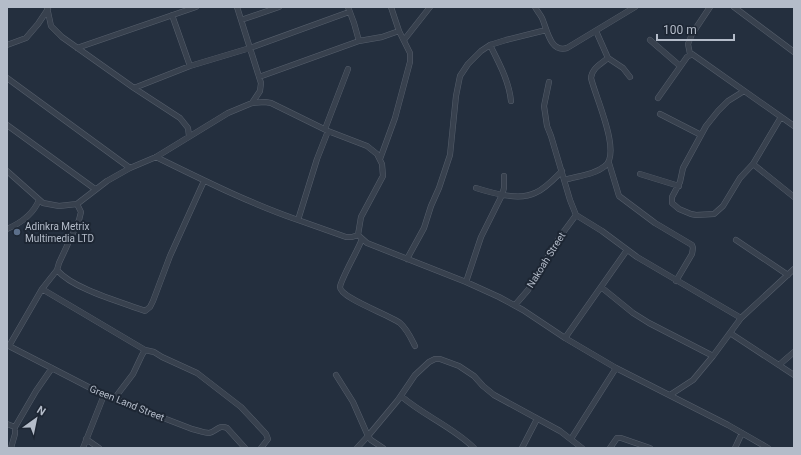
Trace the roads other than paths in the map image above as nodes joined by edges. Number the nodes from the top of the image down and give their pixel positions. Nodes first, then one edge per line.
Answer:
1 (196, 7) edge
2 (237, 7) edge
3 (279, 7) edge
4 (391, 7) edge
5 (430, 7) edge
6 (535, 7) edge
7 (635, 7) edge
8 (710, 7) edge
9 (734, 7) edge
10 (48, 8) edge
11 (348, 9) edge
12 (172, 15) junction
13 (241, 20) junction
14 (546, 30) junction
15 (399, 31) junction
16 (596, 31) junction
17 (404, 40) junction
18 (650, 40) dead end
19 (358, 41) junction
20 (7, 45) edge
21 (490, 45) junction
22 (77, 48) junction
23 (250, 48) junction
24 (794, 52) edge
25 (690, 54) junction
26 (608, 58) junction
27 (190, 66) junction
28 (680, 66) junction
29 (348, 69) dead end
30 (259, 77) junction
31 (630, 77) dead end
32 (7, 78) edge
33 (549, 82) dead end
34 (134, 88) junction
35 (744, 91) junction
36 (658, 98) dead end
37 (511, 101) dead end
38 (252, 103) junction
39 (660, 114) dead end
40 (782, 117) junction
41 (7, 125) edge
42 (794, 126) edge
43 (326, 130) junction
44 (701, 135) junction
45 (189, 136) junction
46 (156, 157) junction
47 (380, 159) junction
48 (609, 163) junction
49 (753, 164) junction
50 (130, 168) junction
51 (7, 171) edge
52 (562, 171) junction
53 (640, 174) dead end
54 (504, 176) dead end
55 (564, 180) junction
56 (204, 181) junction
57 (679, 186) junction
58 (476, 188) dead end
59 (96, 189) junction
60 (502, 195) junction
61 (794, 197) edge
62 (39, 200) junction
63 (77, 204) junction
64 (576, 215) junction
65 (298, 220) junction
66 (8, 227) edge
67 (360, 237) junction
68 (736, 240) dead end
69 (627, 250) junction
70 (407, 259) junction
71 (794, 269) edge
72 (57, 270) junction
73 (788, 275) junction
74 (676, 281) junction
75 (466, 282) junction
76 (601, 287) junction
77 (42, 289) junction
78 (515, 305) junction
79 (741, 318) junction
80 (730, 333) junction
81 (565, 338) junction
82 (8, 345) edge
83 (415, 346) dead end
84 (146, 350) junction
85 (794, 352) edge
86 (713, 356) junction
87 (778, 365) junction
88 (52, 368) junction
89 (616, 368) junction
90 (336, 375) dead end
91 (794, 375) edge
92 (104, 395) junction
93 (670, 395) junction
94 (401, 396) junction
95 (114, 400) junction
96 (537, 419) junction
97 (7, 424) edge
98 (15, 427) junction
99 (742, 433) junction
100 (368, 436) junction
101 (86, 439) junction
102 (571, 439) junction
103 (11, 448) edge
104 (83, 448) edge
105 (99, 448) edge
106 (245, 448) edge
107 (261, 448) edge
108 (357, 448) edge
109 (383, 448) edge
110 (474, 448) edge
111 (522, 448) edge
112 (582, 448) edge
113 (610, 448) edge
114 (650, 448) edge
115 (735, 448) edge
116 (768, 448) edge

1 - 12 street
2 - 13 street
3 - 13 street
4 - 15 street
5 - 17 street
6 - 14 street
7 - 16 street
8 - 25 street
9 - 24 street
10 - 20 street
10 - 22 street
11 - 19 street
11 - 23 street
12 - 22 street
12 - 27 street
13 - 23 street
14 - 16 street
14 - 21 street
15 - 17 street
15 - 19 street
16 - 26 street
17 - 47 street
18 - 28 street
19 - 30 street
21 - 37 street
21 - 70 street
22 - 34 street
23 - 27 street
23 - 30 street
25 - 28 street
25 - 35 street
26 - 31 street
26 - 48 street
27 - 34 street
28 - 36 street
29 - 43 street
30 - 38 street
32 - 50 street
33 - 52 street
34 - 45 street
35 - 40 street
35 - 44 street
38 - 43 street
38 - 45 street
39 - 44 street
40 - 42 street
40 - 49 street
41 - 59 street
43 - 47 street
43 - 65 street
44 - 57 street
45 - 46 street
46 - 50 street
46 - 56 street
47 - 67 street
48 - 55 street
48 - 74 street
49 - 57 street
49 - 61 street
50 - 59 street
51 - 62 street
52 - 55 street
52 - 60 street
53 - 57 street
54 - 60 street
55 - 64 street
56 - 65 street
56 - 72 street
58 - 60 street
59 - 63 street
60 - 75 street
62 - 63 street
62 - 66 street
63 - 72 street
64 - 69 street
64 - 78 street, Nakoah Street
65 - 67 street
67 - 70 street
67 - 83 street
68 - 73 street
69 - 74 street
69 - 76 street
70 - 75 street
71 - 73 street
72 - 77 street
73 - 79 street
74 - 79 street
75 - 78 street
76 - 81 street
76 - 86 street
77 - 82 street
77 - 84 street
78 - 81 street
79 - 80 street
80 - 86 street
80 - 87 street
81 - 89 street
82 - 88 street, Green Land Street
84 - 95 street
84 - 107 street
85 - 87 street
86 - 93 street
87 - 91 street
88 - 92 street, Green Land Street
88 - 98 street
89 - 93 street
89 - 102 street
90 - 100 street
92 - 95 street, Green Land Street
92 - 101 street
93 - 99 street
94 - 96 street
94 - 100 street
94 - 110 street
95 - 106 street, Green Land Street
96 - 102 street
96 - 111 street
97 - 98 street
98 - 103 street
99 - 115 street
99 - 116 street
100 - 108 street
100 - 109 street
101 - 104 street
101 - 105 street
102 - 112 street
113 - 114 street

